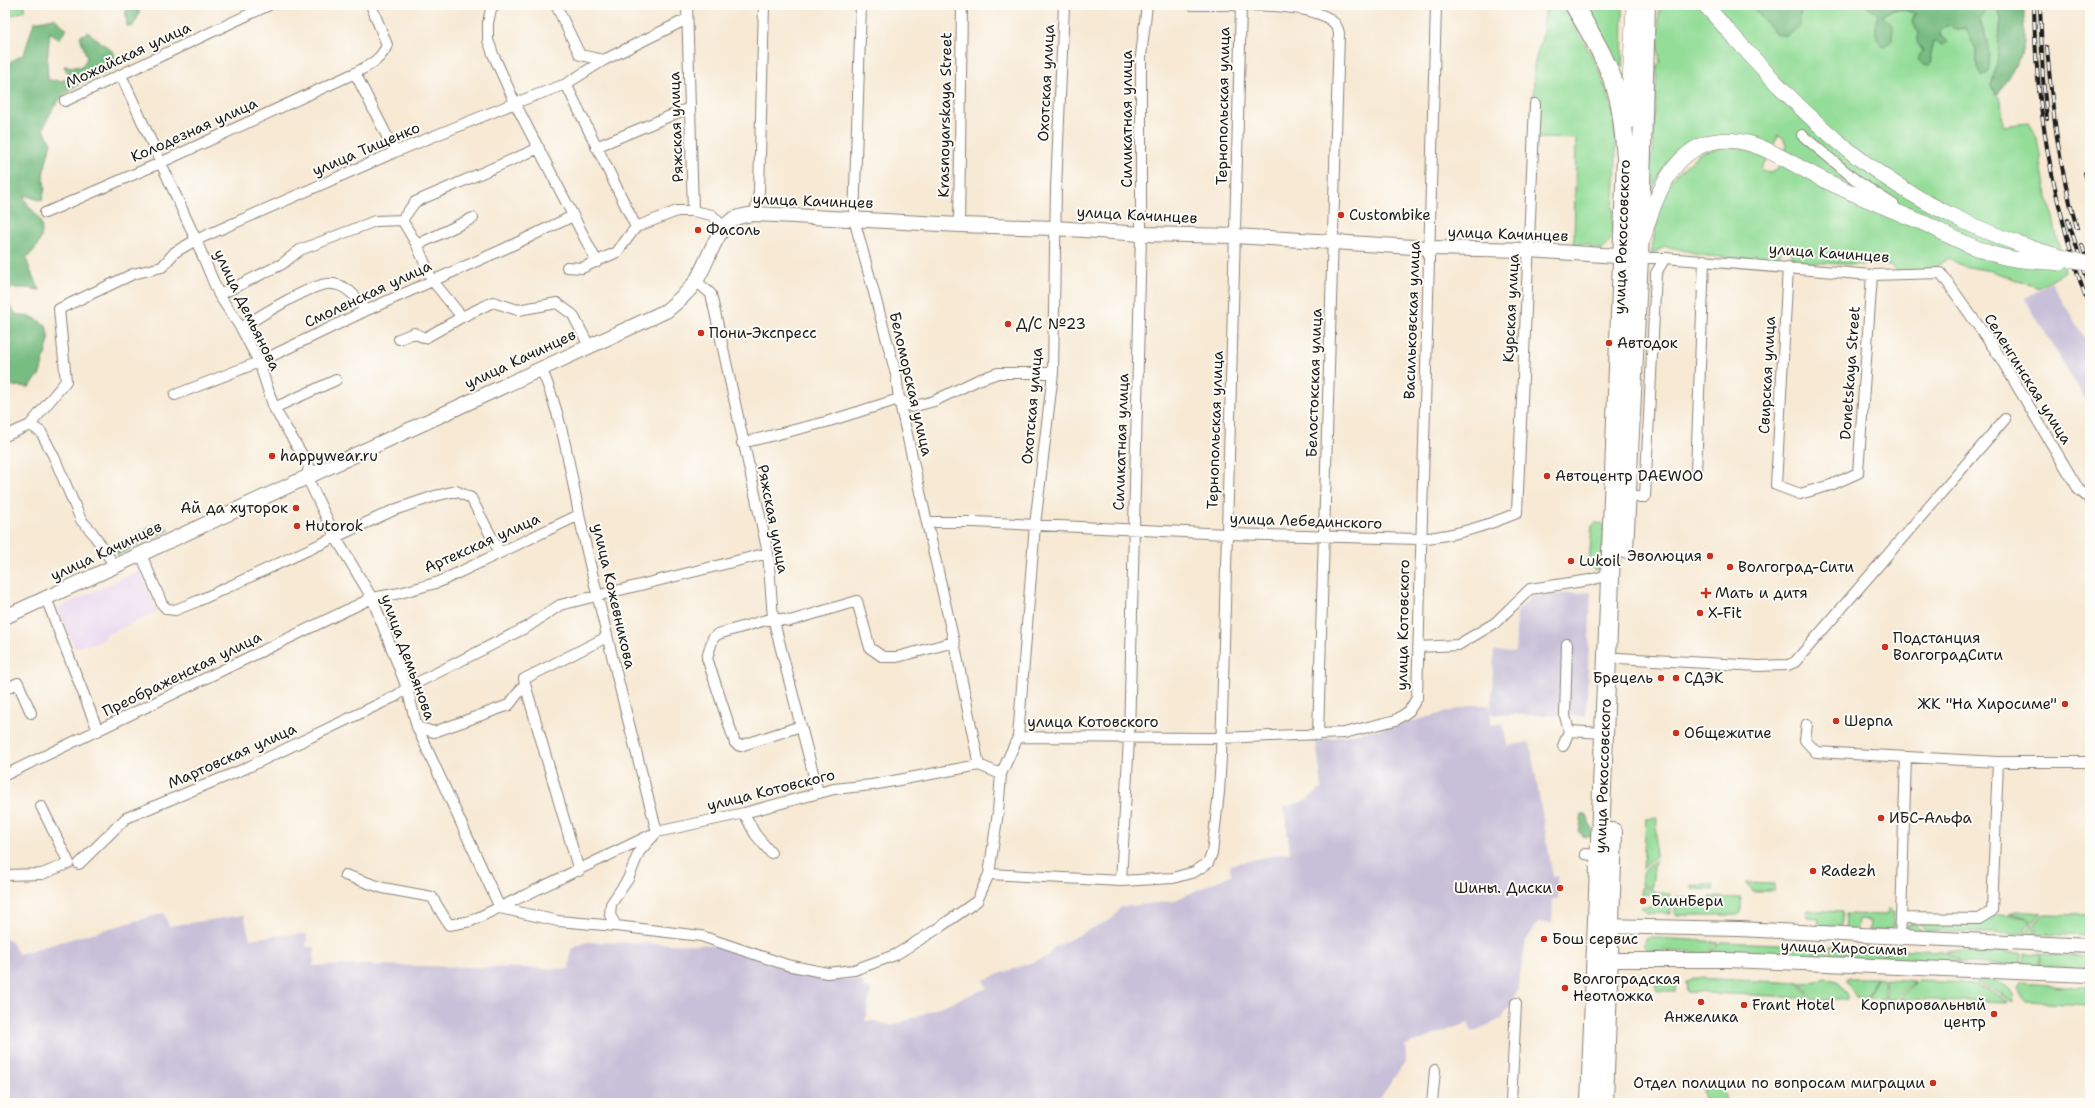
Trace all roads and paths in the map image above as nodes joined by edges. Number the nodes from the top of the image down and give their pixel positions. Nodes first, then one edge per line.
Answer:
1 (269, 5) edge
2 (371, 5) edge
3 (495, 5) edge
4 (556, 5) edge
5 (687, 5) edge
6 (764, 5) edge
7 (861, 5) edge
8 (962, 5) edge
9 (1064, 5) edge
10 (1147, 5) edge
11 (1192, 5) edge
12 (1436, 5) edge
13 (1574, 5) edge
14 (1634, 5) edge
15 (1646, 5) edge
16 (1705, 5) edge
17 (1241, 6) junction
18 (687, 19) junction
19 (604, 60) junction
20 (355, 73) junction
21 (121, 75) junction
22 (566, 84) junction
23 (65, 101) dead end
24 (515, 103) junction
25 (1535, 104) dead end
26 (689, 108) junction
27 (1802, 135) dead end
28 (596, 147) junction
29 (539, 148) junction
30 (395, 152) junction
31 (1626, 157) junction
32 (160, 163) junction
33 (693, 211) junction
34 (45, 213) dead end
35 (755, 214) junction
36 (573, 216) junction
37 (473, 218) dead end
38 (854, 219) junction
39 (402, 220) junction
40 (1926, 224) junction
41 (959, 225) junction
42 (636, 227) junction
43 (724, 228) junction
44 (1055, 228) junction
45 (1142, 234) junction
46 (1236, 236) junction
47 (196, 240) junction
48 (1334, 242) junction
49 (417, 245) junction
50 (1429, 248) junction
51 (1529, 250) junction
52 (1630, 257) junction
53 (1665, 258) junction
54 (1704, 260) junction
55 (597, 262) junction
56 (2090, 265) edge
57 (567, 266) dead end
58 (1788, 267) junction
59 (1941, 273) joint
60 (1872, 275) junction
61 (432, 280) junction
62 (696, 281) junction
63 (219, 295) junction
64 (365, 311) junction
65 (462, 317) junction
66 (241, 328) junction
67 (399, 339) dead end
68 (589, 346) junction
69 (259, 362) junction
70 (541, 368) junction
71 (1052, 373) junction
72 (336, 380) dead end
73 (175, 395) dead end
74 (899, 399) junction
75 (274, 408) junction
76 (2005, 419) dead end
77 (30, 425) junction
78 (5, 436) edge
79 (742, 443) junction
80 (1696, 472) dead end
81 (1858, 473) joint
82 (307, 477) junction
83 (1626, 496) junction
84 (2090, 499) edge
85 (1517, 513) joint
86 (579, 515) junction
87 (927, 522) junction
88 (1035, 525) junction
89 (1133, 530) junction
90 (1227, 534) junction
91 (1324, 537) junction
92 (336, 538) junction
93 (1420, 539) junction
94 (500, 553) junction
95 (768, 553) junction
96 (141, 554) junction
97 (115, 566) junction
98 (1611, 574) junction
99 (597, 594) junction
100 (46, 598) junction
101 (372, 598) junction
102 (5, 617) edge
103 (773, 618) junction
104 (607, 637) junction
105 (954, 642) junction
106 (1567, 644) dead end
107 (1418, 646) junction
108 (1618, 658) junction
109 (525, 684) junction
110 (407, 688) junction
111 (5, 689) edge
112 (31, 713) dead end
113 (1807, 724) dead end
114 (801, 726) junction
115 (418, 727) junction
116 (98, 731) junction
117 (1570, 731) junction
118 (1604, 733) junction
119 (1318, 735) junction
120 (1018, 737) junction
121 (1129, 738) junction
122 (1220, 738) junction
123 (1563, 746) dead end
124 (1906, 757) junction
125 (1998, 762) junction
126 (2090, 762) edge
127 (979, 765) junction
128 (1001, 774) junction
129 (5, 775) edge
130 (818, 792) junction
131 (41, 806) dead end
132 (744, 813) junction
133 (657, 832) junction
134 (771, 853) dead end
135 (79, 864) dead end
136 (579, 871) junction
137 (989, 874) junction
138 (5, 875) edge
139 (346, 876) dead end
140 (1121, 881) junction
141 (500, 908) junction
142 (1901, 918) junction
143 (616, 926) junction
144 (1603, 926) junction
145 (1900, 937) junction
146 (2090, 946) edge
147 (1602, 960) junction
148 (2090, 976) edge
149 (1516, 1003) dead end
150 (1435, 1070) dead end
151 (1432, 1103) edge
152 (1511, 1103) edge
153 (1590, 1103) edge
154 (1604, 1103) edge

1 - 21 street, Можайская улица
2 - 20 street, Колодезная улица
3 - 24 street
4 - 19 street
5 - 18 street, Ряжская улица
6 - 35 street
7 - 38 street, Беломорская улица
8 - 41 street, Krasnoyarskaya Street
9 - 44 street, Охотская улица
10 - 45 street, Силикатная улица
11 - 17 street
12 - 50 street, Васильковская улица
13 - 31 highway, улица Рокоссовского
14 - 31 main road
15 - 52 highway, улица Рокоссовского
16 - 56 main road, bridge
17 - 46 street, Тернопольская улица
17 - 48 street, Белостокская улица
18 - 19 street, улица Тищенко
18 - 26 street, Ряжская улица
19 - 22 street, улица Тищенко
20 - 30 street
20 - 32 street, Колодезная улица
21 - 23 street, Можайская улица
21 - 32 street, улица Демьянова
22 - 24 street, улица Тищенко
22 - 28 street
24 - 29 street
24 - 30 street, улица Тищенко
25 - 51 street, Курская улица
26 - 28 street
26 - 33 street, Ряжская улица
27 - 40 street
28 - 42 street
29 - 36 street
29 - 39 street
30 - 47 street, улица Тищенко
31 - 52 highway, улица Рокоссовского
32 - 34 street, Колодезная улица
32 - 47 street, улица Демьянова
33 - 42 street
33 - 43 street
35 - 38 main road, улица Качинцев
35 - 43 main road, улица Качинцев
36 - 55 street
36 - 61 street, Смоленская улица
37 - 49 street
38 - 41 main road, улица Качинцев
38 - 74 street, Беломорская улица
39 - 49 street
39 - 63 street
40 - 52 main road
40 - 56 main road, bridge
41 - 44 main road, улица Качинцев
42 - 55 street
43 - 62 main road, улица Качинцев
44 - 45 main road, улица Качинцев
44 - 71 street, Охотская улица
45 - 46 main road, улица Качинцев
45 - 89 street, Силикатная улица
46 - 48 main road, улица Качинцев
46 - 90 street, Тернопольская улица
47 - 63 street, улица Демьянова
47 - 77 street, улица Тищенко
48 - 50 main road, улица Качинцев
48 - 91 street, Белостокская улица
49 - 61 street
50 - 51 main road, улица Качинцев
50 - 93 street, Васильковская улица
51 - 52 main road, улица Качинцев
51 - 85 street, Курская улица
52 - 53 street, улица Качинцев
52 - 83 highway, улица Рокоссовского
52 - 98 highway, улица Рокоссовского
53 - 54 street, улица Качинцев
53 - 83 street
54 - 58 street, улица Качинцев
54 - 80 street
55 - 57 street
58 - 60 street, улица Качинцев
58 - 81 street, Свирская улица
59 - 60 street, улица Качинцев
59 - 84 street, Селенгинская улица
60 - 81 street, Donetskaya Street
61 - 64 street, Смоленская улица
61 - 65 street
62 - 68 main road, улица Качинцев
62 - 79 street, Ряжская улица
63 - 66 street, улица Демьянова
64 - 66 street
64 - 69 street, Смоленская улица
65 - 67 street
65 - 68 street
66 - 69 street, улица Демьянова
68 - 70 main road, улица Качинцев
69 - 73 street, Смоленская улица
69 - 75 street, улица Демьянова
70 - 82 main road, улица Качинцев
70 - 86 street, улица Кожевникова
71 - 74 street
71 - 88 street, Охотская улица
72 - 75 street
74 - 79 street
74 - 87 street, Беломорская улица
75 - 82 street, улица Демьянова
76 - 108 street
77 - 78 street
77 - 97 street
79 - 95 street, Ряжская улица
82 - 92 street, улица Демьянова
82 - 96 main road, улица Качинцев
83 - 108 highway, улица Рокоссовского
85 - 93 street, улица Котовского
86 - 94 street, Артекская улица
86 - 99 street, улица Кожевникова
87 - 88 street, улица Лебединского
87 - 105 street, Беломорская улица
88 - 89 street, улица Лебединского
88 - 120 street, Охотская улица
89 - 90 street, улица Лебединского
89 - 121 street, Силикатная улица
90 - 91 street, улица Лебединского
90 - 122 street, Тернопольская улица
91 - 93 street, улица Лебединского
91 - 119 street, Белостокская улица
92 - 94 street
92 - 96 street
92 - 101 street, улица Демьянова
93 - 107 street, улица Котовского
94 - 101 street, Артекская улица
95 - 99 street, Мартовская улица
95 - 103 street, Ряжская улица
96 - 97 main road, улица Качинцев
97 - 100 main road, улица Качинцев
98 - 107 street
98 - 118 highway, улица Рокоссовского
99 - 104 street, улица Кожевникова
99 - 110 street, Мартовская улица
100 - 102 main road, улица Качинцев
100 - 116 street
101 - 110 street, улица Демьянова
101 - 116 street, Преображенская улица
103 - 105 street
103 - 114 street, Ряжская улица
103 - 114 street
104 - 109 street
104 - 133 street, улица Кожевникова
105 - 127 street, Беломорская улица
106 - 117 street
107 - 119 street, улица Котовского
108 - 144 highway, улица Рокоссовского
109 - 115 street
109 - 136 street
110 - 115 street, улица Демьянова
110 - 135 street, Мартовская улица
111 - 112 street
113 - 124 street
114 - 130 street, Ряжская улица
115 - 141 street, улица Демьянова
116 - 129 street, Преображенская улица
117 - 118 street
117 - 123 street
118 - 144 highway, улица Рокоссовского
119 - 122 street, улица Котовского
120 - 121 street, улица Котовского
120 - 128 street, улица Котовского
121 - 122 street, улица Котовского
121 - 140 street, Силикатная улица
122 - 140 street, Тернопольская улица
124 - 125 street
124 - 142 street
125 - 126 street
125 - 142 street
127 - 128 street
127 - 130 street, улица Котовского
128 - 137 street
130 - 132 street, улица Котовского
131 - 138 street
132 - 133 street, улица Котовского
132 - 134 street
133 - 136 street, улица Котовского
133 - 143 street
136 - 141 street, улица Котовского
137 - 140 street
137 - 143 street
139 - 141 street, улица Котовского
141 - 143 street
142 - 145 street
144 - 145 main road, улица Хиросимы
144 - 147 highway, улица Рокоссовского
145 - 146 main road, улица Хиросимы
147 - 148 main road, улица Хиросимы
147 - 153 highway, улица Рокоссовского
147 - 154 highway, улица Рокоссовского
149 - 152 street
150 - 151 street

